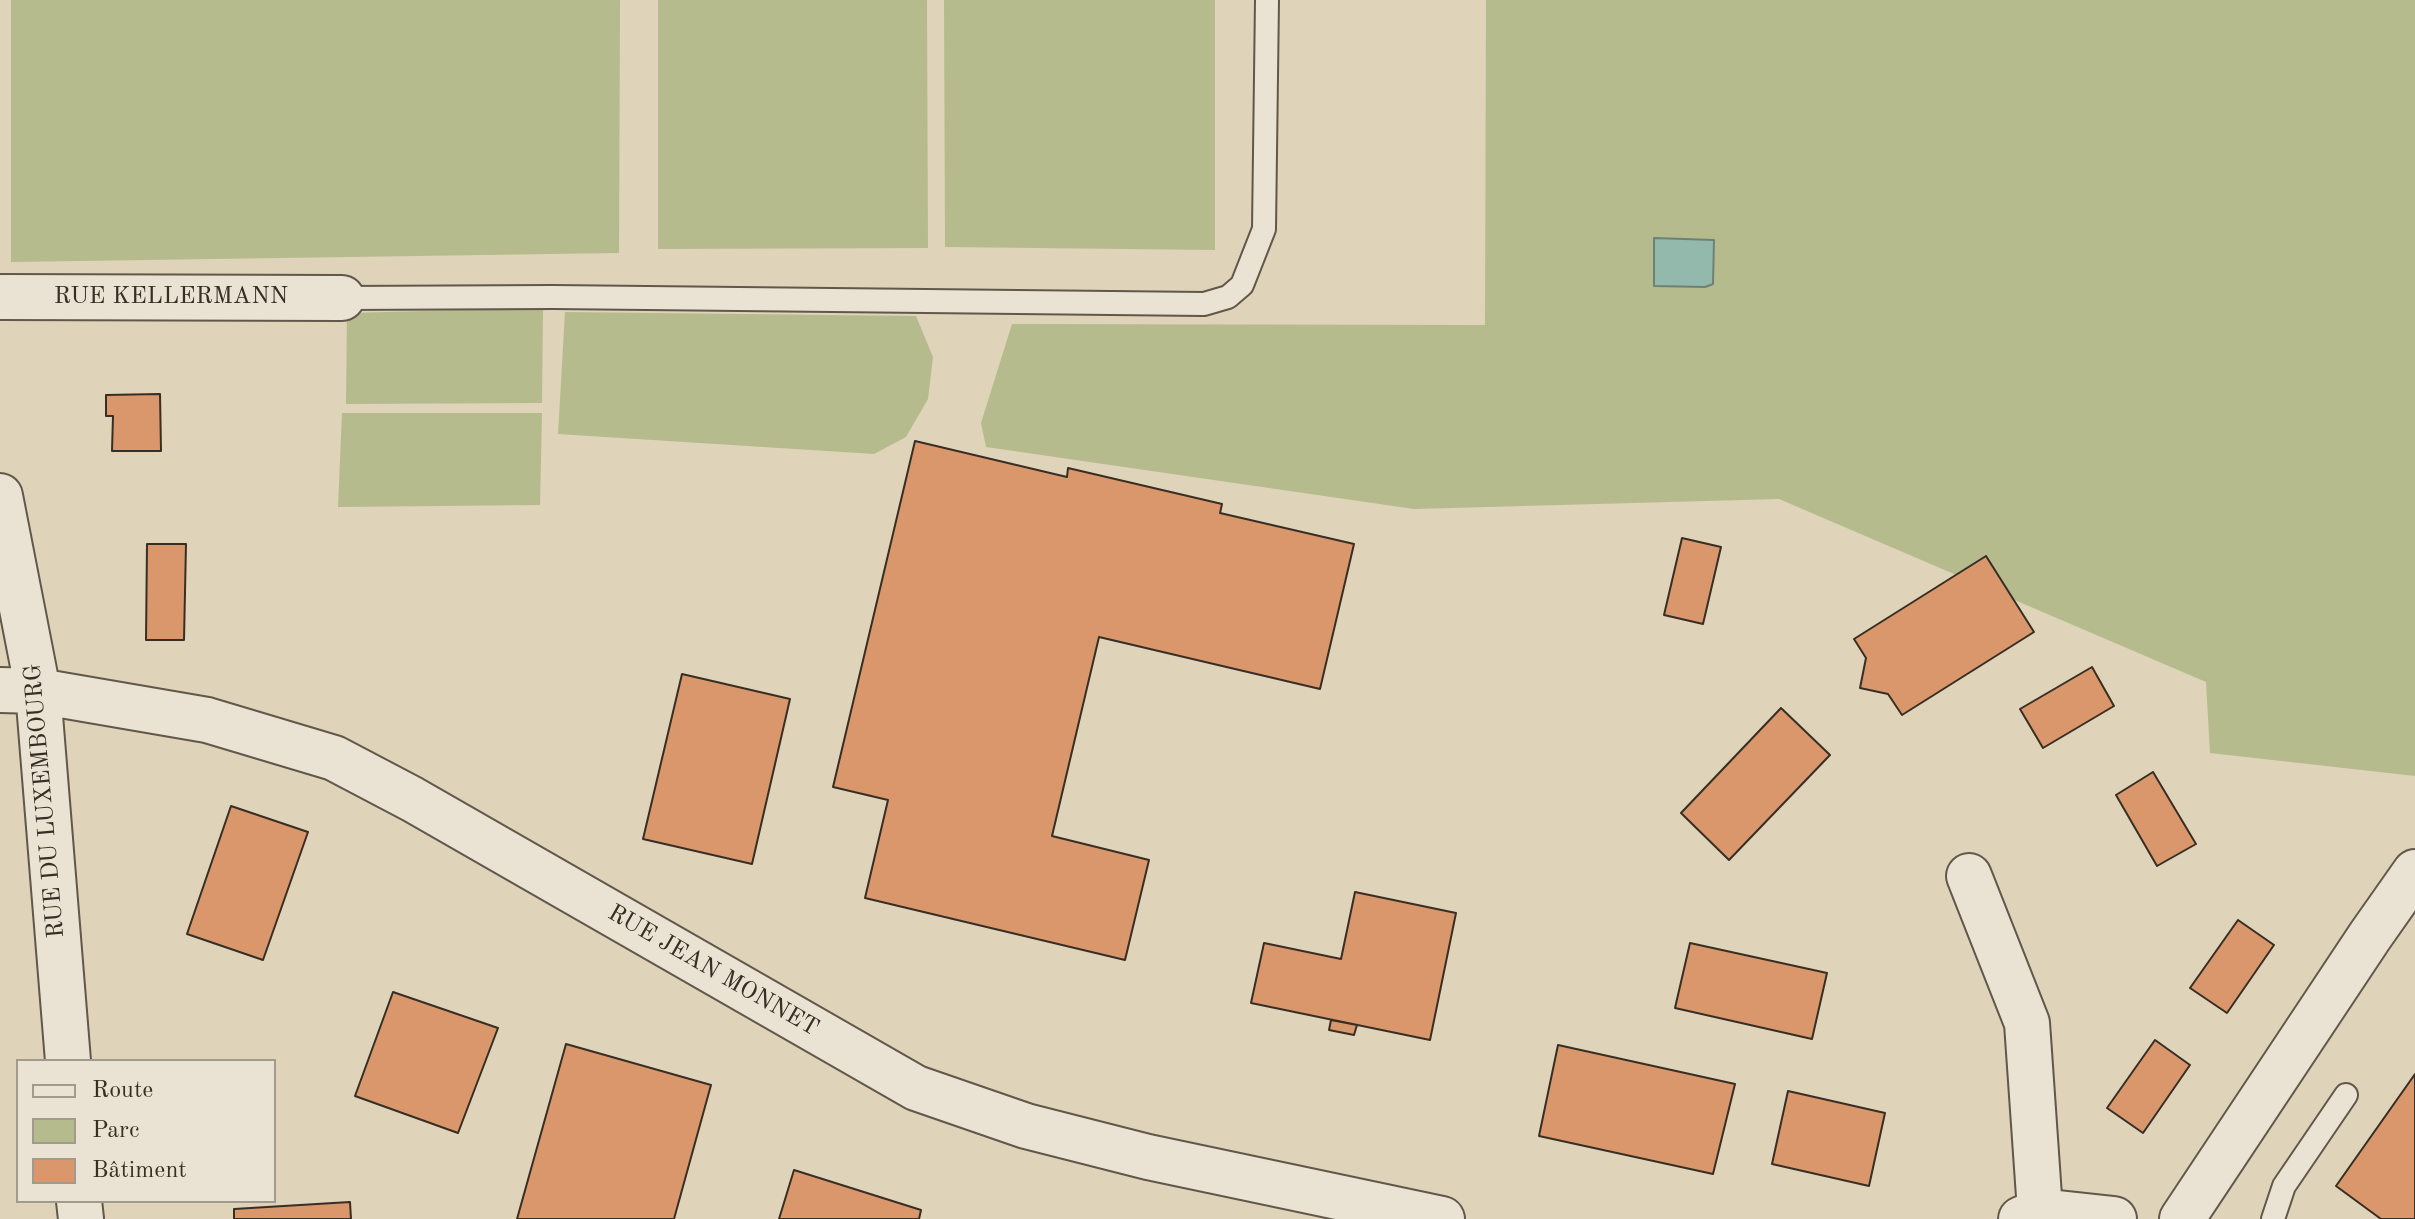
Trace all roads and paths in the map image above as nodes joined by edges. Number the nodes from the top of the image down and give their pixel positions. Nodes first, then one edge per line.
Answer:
1 (1267, 0) edge
2 (0, 297) edge
3 (342, 298) joint
4 (0, 496) edge
5 (19, 690) edge
6 (2415, 872) edge
7 (1969, 876) dead end
8 (68, 1059) edge
9 (2346, 1095) dead end
10 (2031, 1215) edge
11 (1442, 1219) edge
12 (2114, 1219) edge
13 (2182, 1219) edge
14 (2273, 1219) edge

1 - 3 lane
2 - 3 street, RUE KELLERMANN
4 - 5 street, RUE DU LUXEMBOURG
5 - 8 street, RUE DU LUXEMBOURG
5 - 11 street, RUE JEAN MONNET
6 - 13 street
7 - 10 street
9 - 14 lane
10 - 12 street

